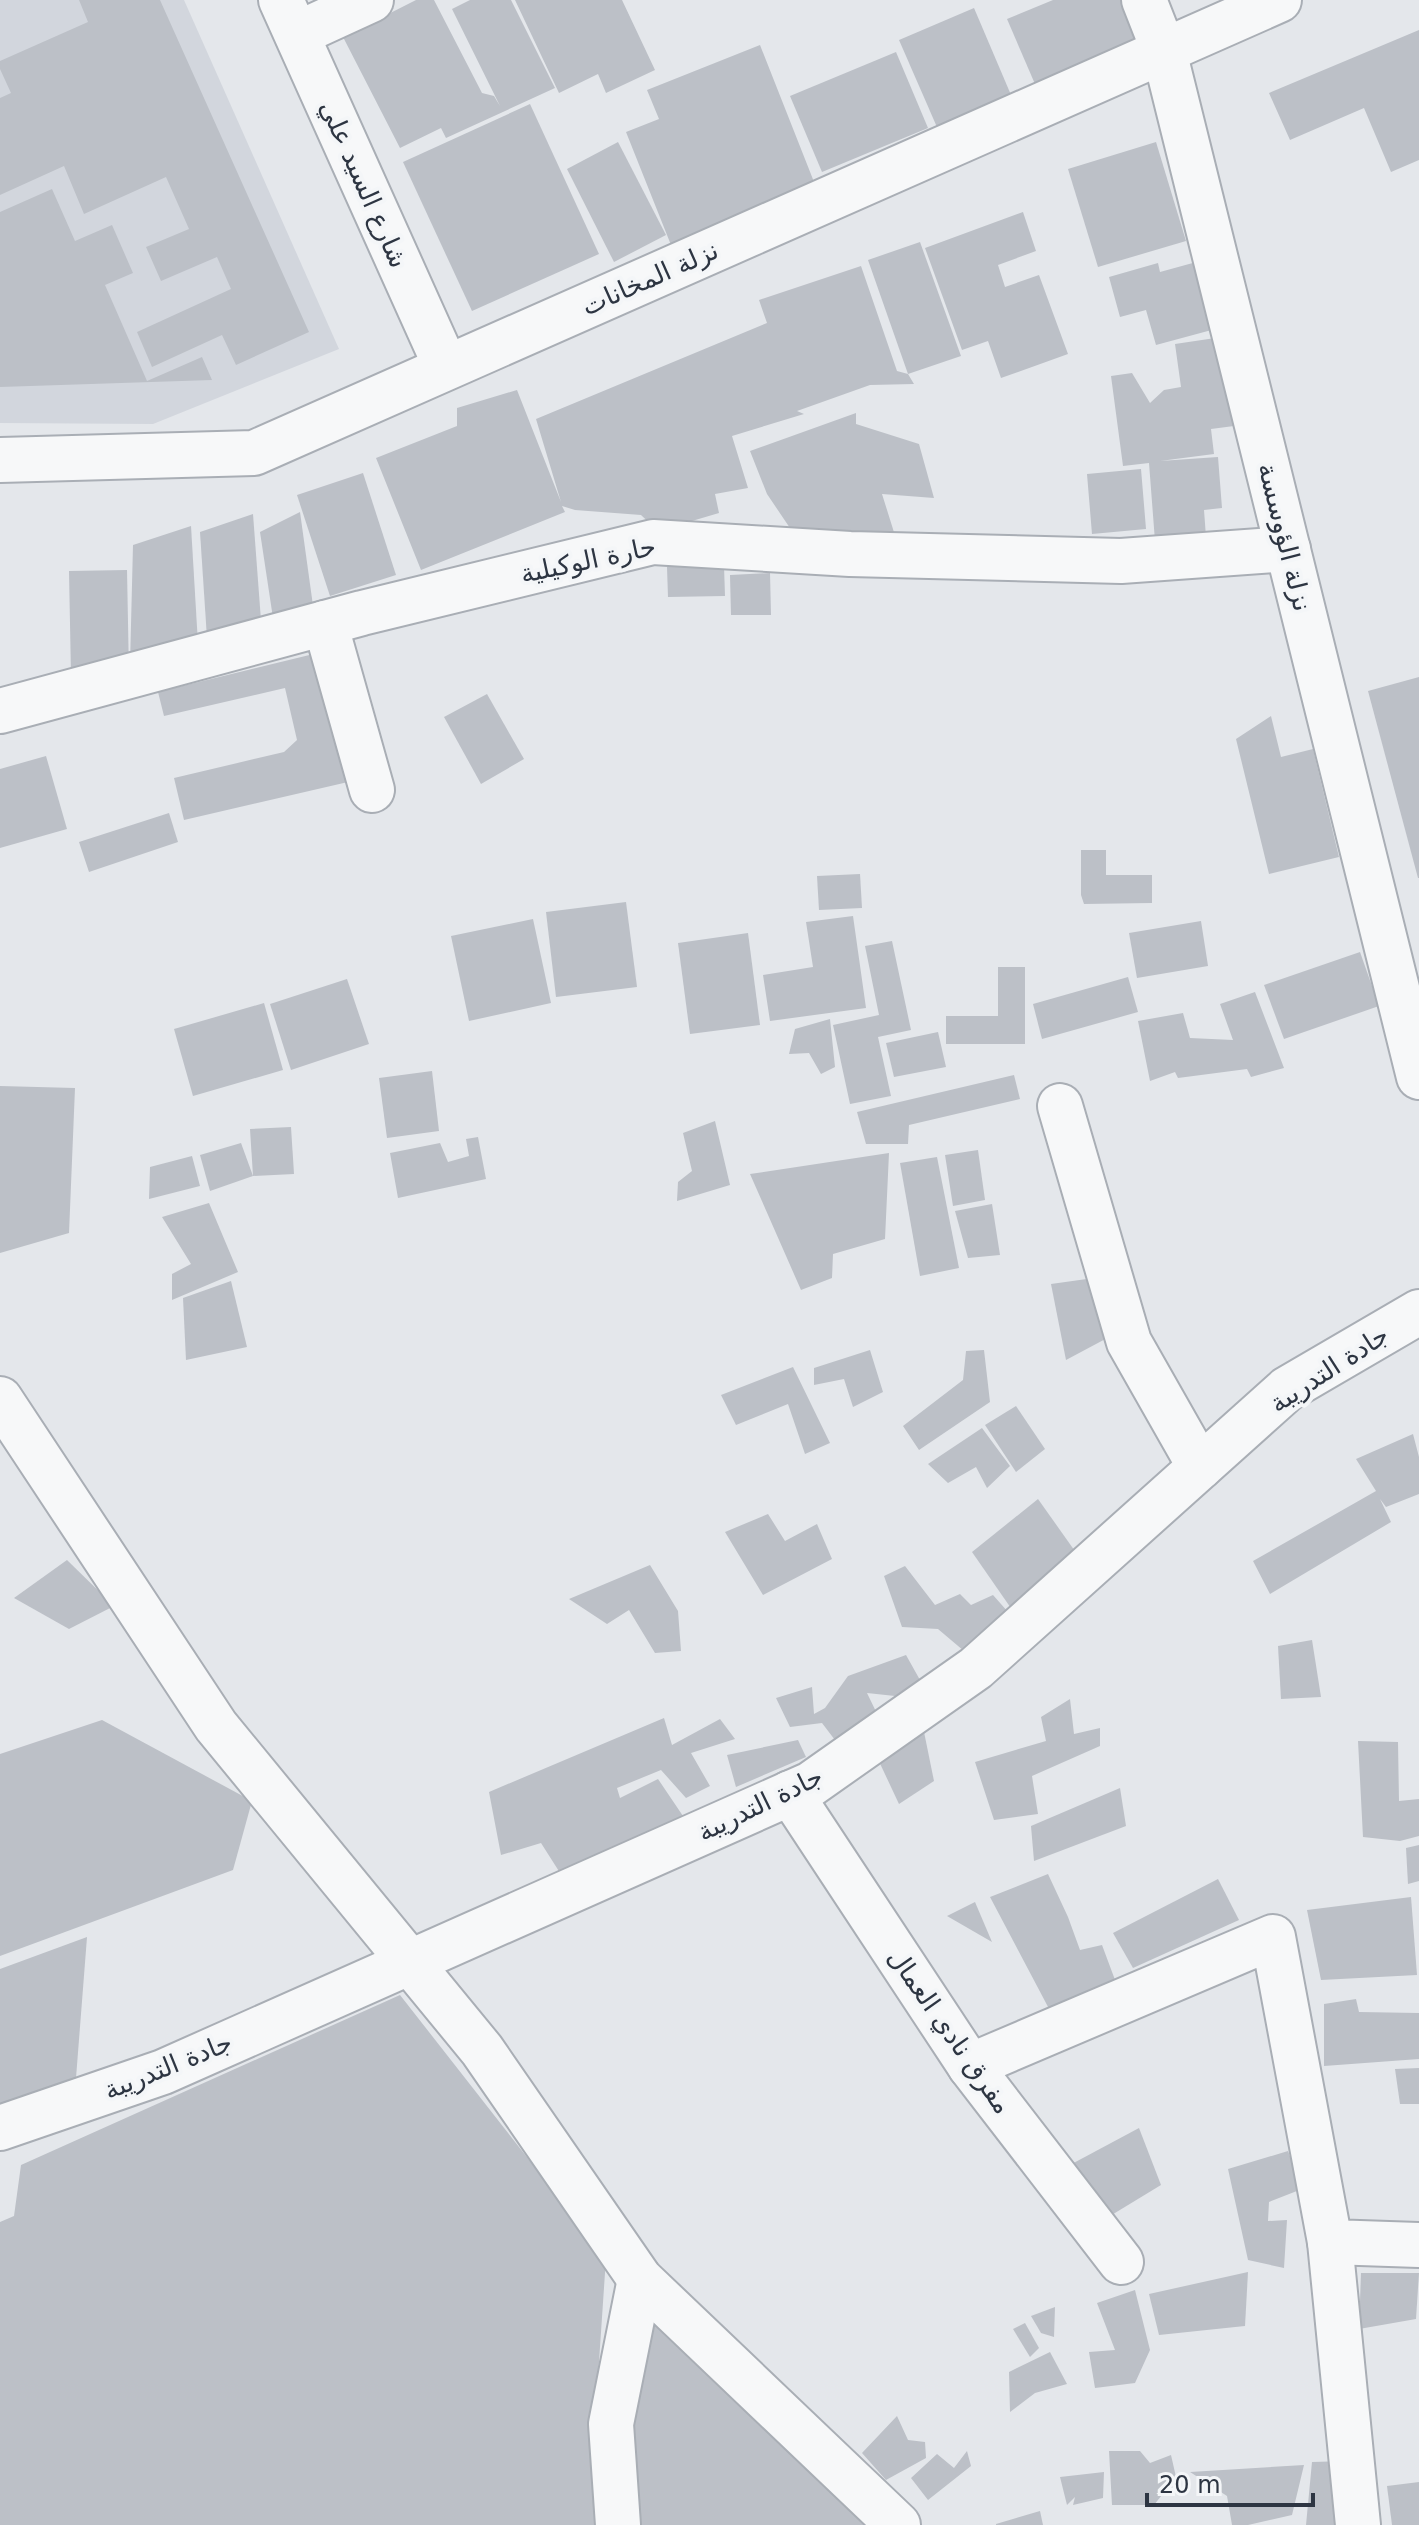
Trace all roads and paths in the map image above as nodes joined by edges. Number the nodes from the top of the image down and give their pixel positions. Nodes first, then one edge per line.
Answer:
1 (371, 0) edge
2 (1144, 0) edge
3 (1279, 0) edge
4 (289, 17) edge
5 (1164, 51) junction
6 (446, 367) junction
7 (0, 460) edge
8 (1288, 549) junction
9 (325, 623) junction
10 (0, 711) edge
11 (372, 790) dead end
12 (1419, 1077) edge
13 (1060, 1106) dead end
14 (1419, 1312) edge
15 (0, 1399) edge
16 (1200, 1467) junction
17 (790, 1793) junction
18 (410, 1962) junction
19 (970, 2066) junction
20 (0, 2128) edge
21 (1330, 2242) junction
22 (1419, 2245) edge
23 (1121, 2262) dead end
24 (640, 2279) junction
25 (618, 2525) edge
26 (898, 2525) edge
27 (1358, 2525) edge

1 - 4 street
2 - 5 street, نزلة الؤوسسة
3 - 5 street, نزلة المخانات
4 - 6 street, شارع السيد علي
5 - 6 street, نزلة المخانات
5 - 8 street, نزلة الؤوسسة
6 - 7 street, نزلة المخانات
8 - 9 street, حارة الوكيلية
8 - 12 street, نزلة الؤوسسة
9 - 10 street, حارة الوكيلية
9 - 11 street
13 - 16 street
14 - 16 street, جادة التدريبة
15 - 18 street
16 - 17 street, جادة التدريبة
17 - 18 street, جادة التدريبة
17 - 19 street, مفرق نادي العمال
18 - 20 street, جادة التدريبة
18 - 24 street
19 - 21 street
19 - 23 street, مفرق نادي العمال
21 - 22 street
21 - 27 street
24 - 25 street
24 - 26 street

